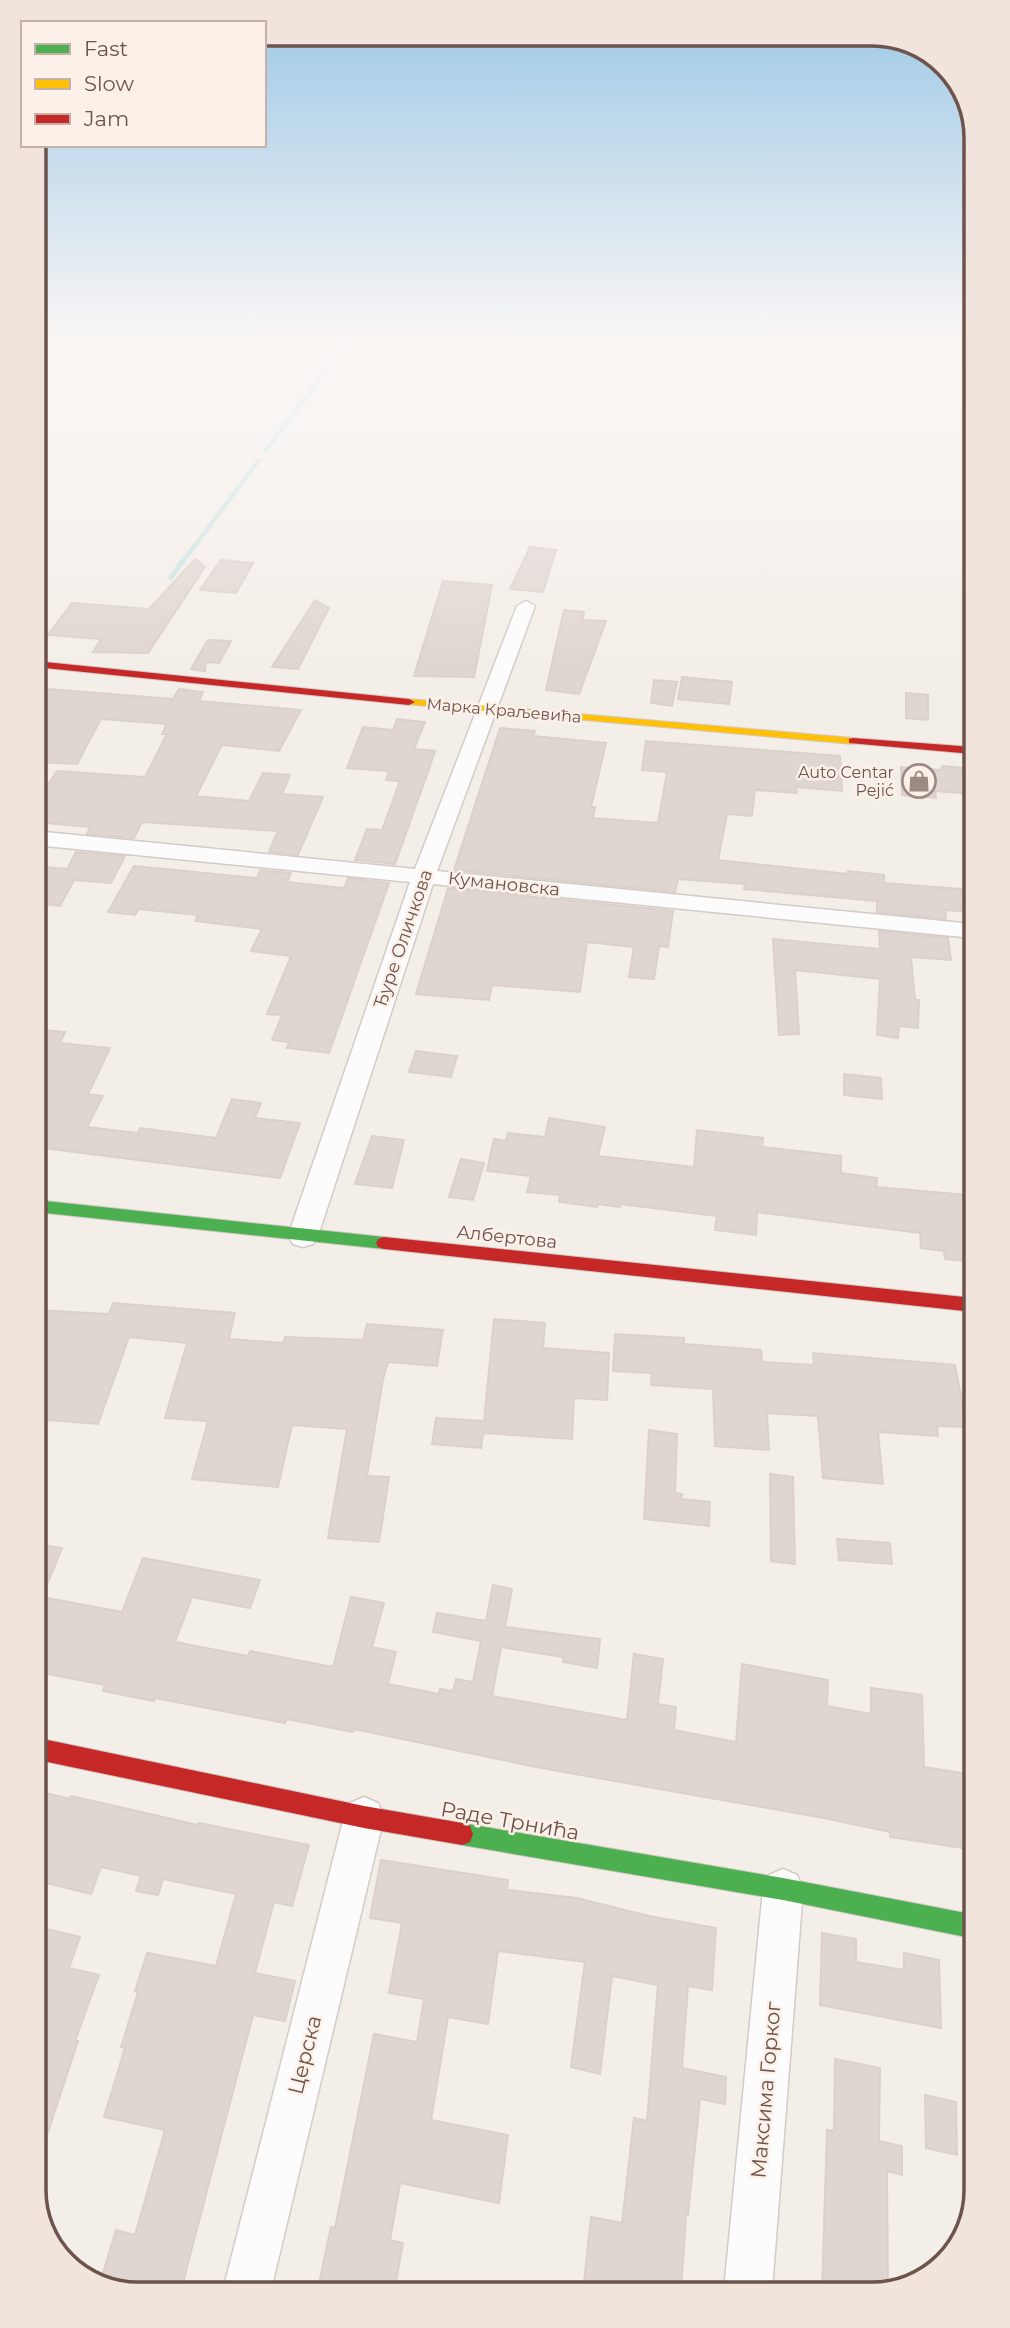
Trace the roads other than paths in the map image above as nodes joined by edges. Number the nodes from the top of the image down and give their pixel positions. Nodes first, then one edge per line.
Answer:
1 (526, 606) dead end
2 (46, 665) edge
3 (488, 710) junction
4 (964, 750) edge
5 (46, 839) edge
6 (425, 876) junction
7 (964, 929) edge
8 (45, 1207) edge
9 (303, 1236) junction
10 (964, 1304) edge
11 (45, 1751) edge
12 (364, 1817) junction
13 (783, 1889) junction
14 (964, 1925) edge
15 (249, 2282) edge
16 (749, 2282) edge

1 - 3 street, Ђуре Оличкова
2 - 3 street, Марка Краљевића
3 - 4 street, Марка Краљевића
3 - 6 street, Ђуре Оличкова
5 - 6 street, Кумановска
6 - 7 street, Кумановска
6 - 9 street, Ђуре Оличкова
8 - 9 street, Албертова
9 - 10 street, Албертова
11 - 12 street, Раде Трнића
12 - 13 street, Раде Трнића
12 - 15 street, Церска
13 - 14 street, Раде Трнића
13 - 16 street, Максима Горког

